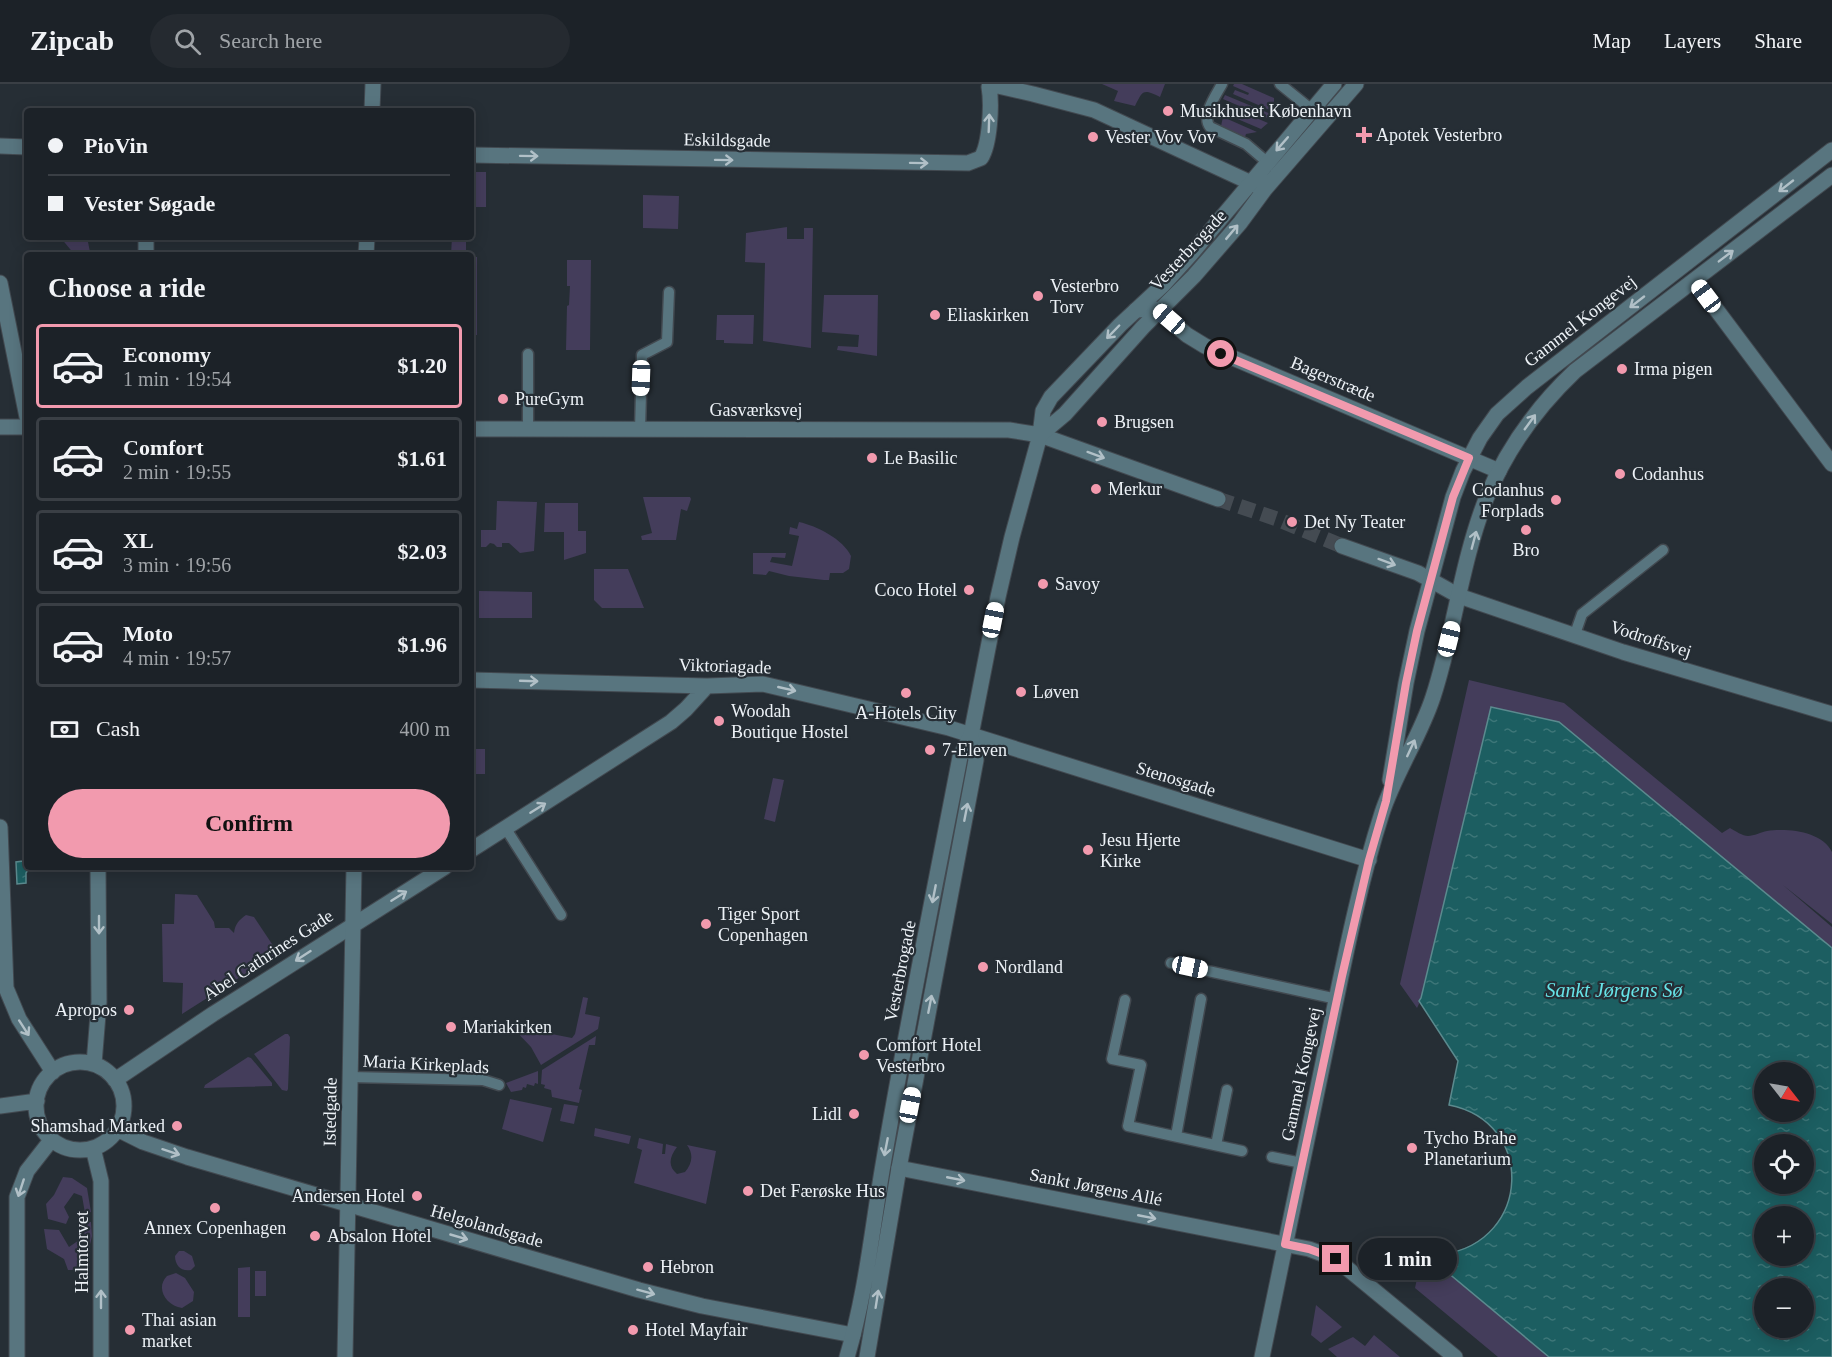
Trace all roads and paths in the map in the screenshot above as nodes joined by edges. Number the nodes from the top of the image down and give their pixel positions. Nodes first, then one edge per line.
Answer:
1 (373, 84) edge
2 (1222, 84) edge
3 (1280, 84) edge
4 (1334, 84) edge
5 (1356, 84) edge
6 (988, 85) edge
7 (372, 108) edge
8 (1312, 110) junction
9 (0, 146) edge
10 (24, 147) edge
11 (1832, 150) edge
12 (474, 155) edge
13 (1268, 162) junction
14 (1832, 176) edge
15 (1251, 181) junction
16 (1265, 189) junction
17 (1683, 266) junction
18 (1695, 281) junction
19 (0, 284) edge
20 (669, 292) dead end
21 (1136, 310) junction
22 (1158, 310) junction
23 (528, 354) dead end
24 (24, 402) edge
25 (0, 427) edge
26 (24, 427) edge
27 (474, 429) edge
28 (528, 429) junction
29 (640, 430) junction
30 (1040, 435) junction
31 (1469, 458) junction
32 (1832, 464) edge
33 (1499, 471) junction
34 (1218, 499) tunnel mouth
35 (1342, 546) tunnel mouth
36 (1663, 550) dead end
37 (1431, 580) junction
38 (1459, 596) junction
39 (1575, 634) junction
40 (474, 680) edge
41 (707, 686) junction
42 (1832, 714) edge
43 (971, 735) junction
44 (1386, 801) junction
45 (0, 827) edge
46 (506, 829) junction
47 (474, 848) edge
48 (1369, 860) junction
49 (99, 870) edge
50 (354, 870) edge
51 (440, 870) edge
52 (2, 912) edge
53 (561, 915) dead end
54 (353, 925) junction
55 (1171, 963) dead end
56 (1201, 999) dead end
57 (1337, 999) junction
58 (1125, 1000) dead end
59 (94, 1064) junction
60 (53, 1072) junction
61 (350, 1077) junction
62 (115, 1080) junction
63 (500, 1085) dead end
64 (1227, 1090) dead end
65 (37, 1101) junction
66 (0, 1106) edge
67 (117, 1130) junction
68 (1176, 1136) junction
69 (52, 1139) junction
70 (1216, 1145) junction
71 (93, 1148) junction
72 (1242, 1151) dead end
73 (1272, 1157) dead end
74 (1302, 1163) junction
75 (898, 1168) junction
76 (347, 1205) junction
77 (1285, 1244) junction
78 (853, 1335) junction
79 (1452, 1356) edge
80 (17, 1357) edge
81 (101, 1357) edge
82 (345, 1357) edge
83 (838, 1357) edge
84 (847, 1357) edge
85 (867, 1357) edge
86 (1262, 1357) edge

1 - 7 street
2 - 13 lane
3 - 8 lane
4 - 8 street, Vesterbrogade
5 - 16 street, Vesterbrogade
12 -> 6 street, Eskildsgade
6 - 15 street
8 -> 13 street, Vesterbrogade
9 - 10 street
11 -> 17 street, Gammel Kongevej
13 - 15 street, Vesterbrogade
18 -> 14 street, Gammel Kongevej
15 - 16 street
15 - 21 street, Vesterbrogade
22 -> 16 street, Vesterbrogade
17 - 18 street
17 -> 31 street, Gammel Kongevej
18 - 32 street
33 -> 18 street, Gammel Kongevej
19 - 24 street
20 - 29 lane
21 - 22 street
21 -> 30 street, Vesterbrogade
22 - 30 street, Vesterbrogade
22 - 31 street, Bagerstræde
23 - 28 lane
25 - 26 street
27 - 28 street, Gasværksvej
28 - 29 street, Gasværksvej
29 - 30 street, Gasværksvej
30 -> 34 street
30 - 43 street, Vesterbrogade
31 - 33 street, Bagerstræde
31 - 37 street, Gammel Kongevej
38 -> 33 street, Gammel Kongevej
35 -> 37 street
36 - 39 lane
37 - 38 street
37 - 44 street, Gammel Kongevej
38 - 39 street, Vodroffsvej
44 -> 38 street, Gammel Kongevej
39 - 42 street, Vodroffsvej
40 -> 41 street, Viktoriagade
41 -> 43 street, Viktoriagade
46 -> 41 street
43 - 48 street, Stenosgade
75 -> 43 street, Vesterbrogade
43 -> 78 street, Vesterbrogade
44 - 48 street, Gammel Kongevej
45 - 52 street
46 - 47 street
46 - 53 lane
48 - 57 street, Gammel Kongevej
49 -> 59 street
50 - 54 street, Istedgade
54 -> 51 street, Abel Cathrines Gade
52 -> 60 street
54 - 61 street, Istedgade
54 -> 62 street, Abel Cathrines Gade
55 - 57 lane
56 - 68 lane
57 - 74 street, Gammel Kongevej
58 - 68 lane
59 - 60 street
59 - 62 street
60 - 65 street
61 - 63 lane, Maria Kirkeplads
61 - 76 street, Istedgade
62 - 67 street
64 - 70 lane
65 - 66 street
65 - 69 street
67 - 71 street
67 -> 76 street, Helgolandsgade
68 - 70 lane
69 - 71 street
69 -> 80 street
70 - 72 lane
81 -> 71 street, Halmtorvet
73 - 74 lane
74 - 77 street, Gammel Kongevej
75 -> 77 street, Sankt Jørgens Allé
85 -> 75 street, Vesterbrogade
76 -> 78 street, Helgolandsgade
76 - 82 street, Istedgade
77 - 79 street, Sankt Jørgens Allé
77 - 86 street, Gammel Kongevej
78 - 83 street
78 - 84 street, Vesterbrogade

